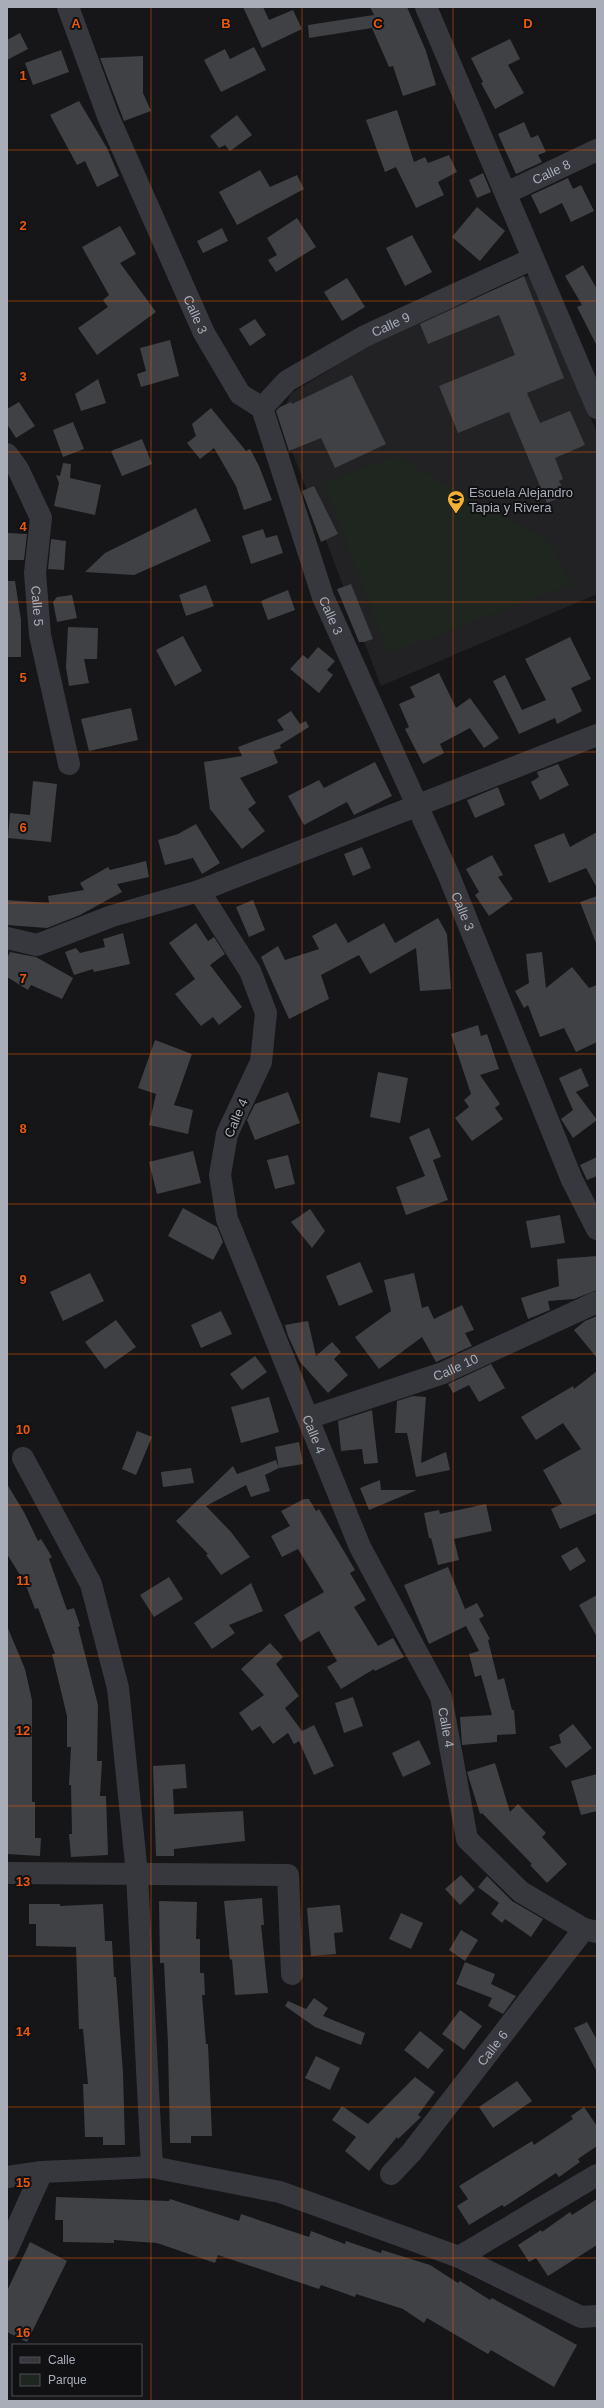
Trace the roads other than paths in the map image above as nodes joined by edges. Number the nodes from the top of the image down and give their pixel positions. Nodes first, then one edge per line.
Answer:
1 (68, 7) edge
2 (426, 7) edge
3 (597, 150) edge
4 (506, 193) junction
5 (532, 259) junction
6 (262, 408) junction
7 (597, 408) edge
8 (7, 454) edge
9 (597, 735) edge
10 (69, 764) dead end
11 (417, 806) junction
12 (199, 891) junction
13 (7, 938) edge
14 (597, 1229) edge
15 (597, 1302) edge
16 (308, 1418) junction
17 (23, 1458) dead end
18 (7, 1873) edge
19 (137, 1874) junction
20 (591, 1931) edge
21 (292, 1974) dead end
22 (152, 2167) junction
23 (42, 2172) junction
24 (391, 2174) dead end
25 (597, 2175) edge
26 (7, 2177) edge
27 (7, 2250) edge
28 (459, 2257) junction
29 (597, 2316) edge

1 - 6 street, Calle 3
2 - 4 street
3 - 4 street, Calle 8
4 - 5 street
5 - 6 street, Calle 9
5 - 7 street
6 - 11 street, Calle 3
8 - 10 street, Calle 5
9 - 11 street
11 - 12 street
11 - 14 street, Calle 3
12 - 13 street
12 - 16 street, Calle 4
15 - 16 street, Calle 10
16 - 20 street, Calle 4
17 - 19 street
18 - 19 street
19 - 21 street
19 - 22 street
20 - 24 street, Calle 6
22 - 23 street
22 - 28 street
23 - 26 street
23 - 27 street
25 - 28 street
28 - 29 street

